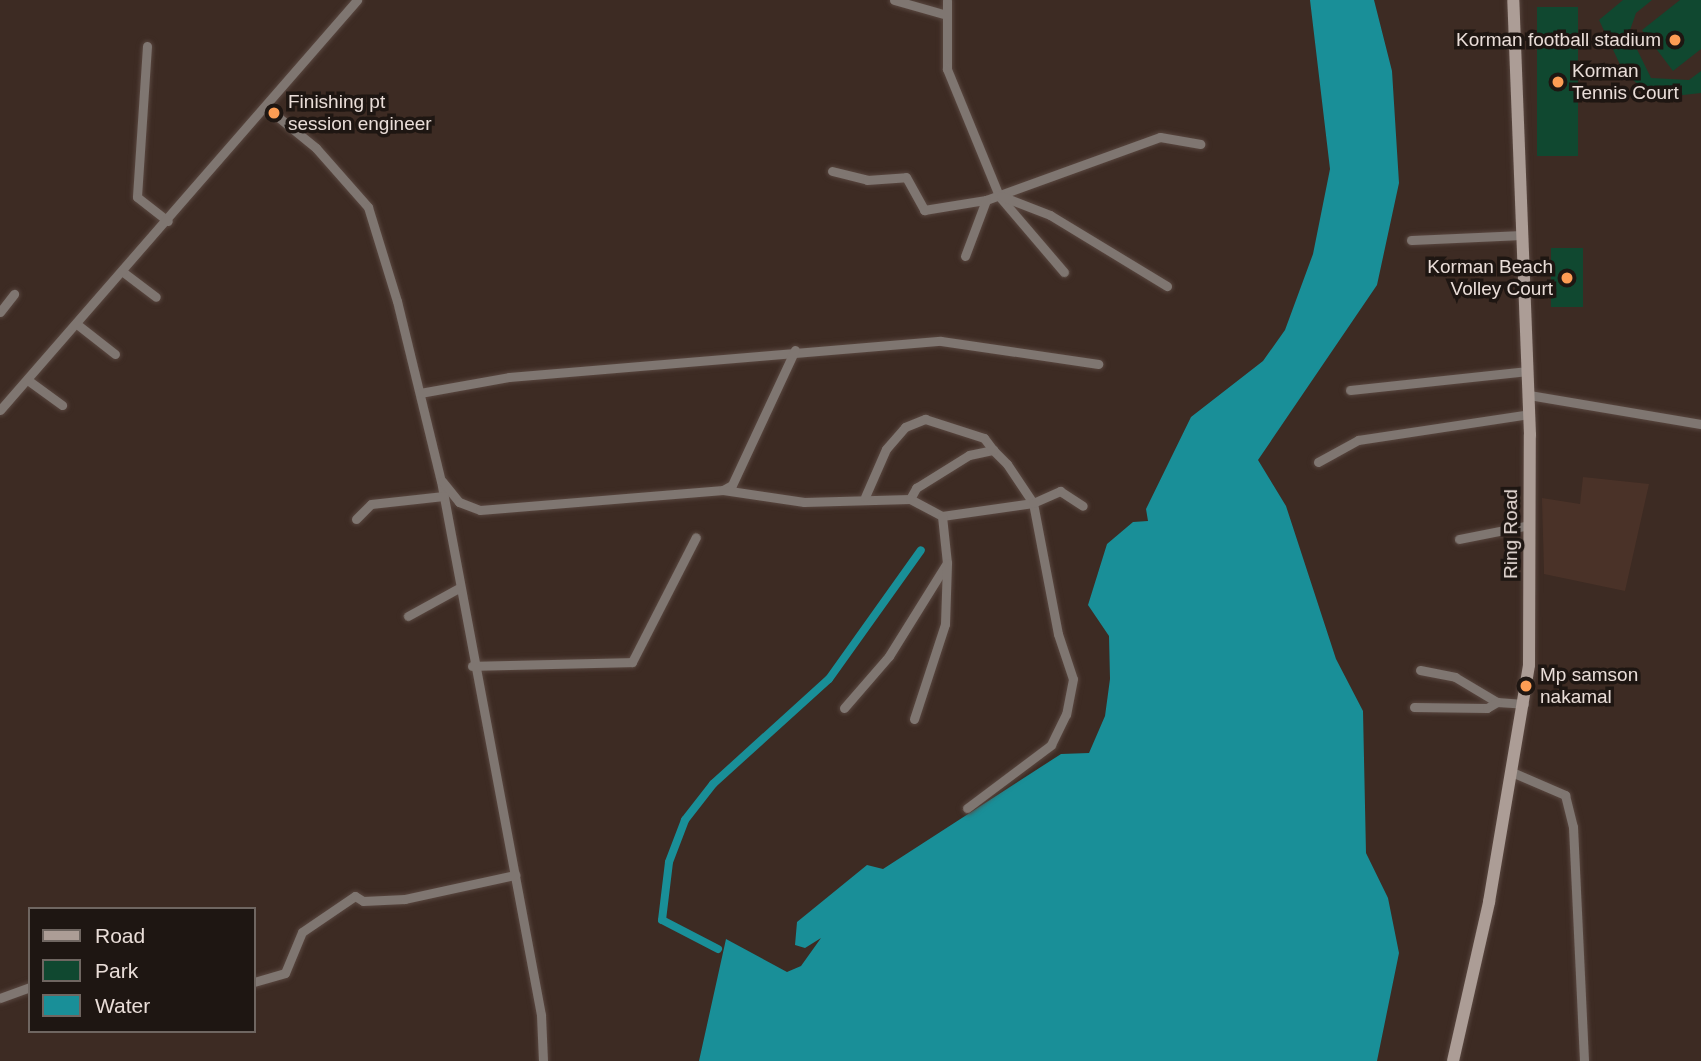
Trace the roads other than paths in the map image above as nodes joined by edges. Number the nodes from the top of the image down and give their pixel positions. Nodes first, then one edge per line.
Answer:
1 (357, 0) edge
2 (894, 0) edge
3 (947, 0) edge
4 (1513, 0) edge
5 (947, 15) junction
6 (147, 46) dead end
7 (267, 108) junction
8 (1200, 144) dead end
9 (832, 171) dead end
10 (999, 196) junction
11 (986, 200) junction
12 (168, 220) junction
13 (1523, 235) junction
14 (1411, 240) dead end
15 (965, 256) dead end
16 (123, 272) junction
17 (1064, 272) dead end
18 (1167, 286) dead end
19 (14, 294) dead end
20 (156, 297) dead end
21 (0, 312) edge
22 (78, 325) junction
23 (795, 350) junction
24 (115, 354) dead end
25 (1098, 364) dead end
26 (1528, 371) junction
27 (29, 381) junction
28 (1350, 390) dead end
29 (420, 393) junction
30 (1529, 395) junction
31 (62, 405) dead end
32 (1, 408) edge
33 (1530, 414) junction
34 (1701, 424) edge
35 (993, 450) junction
36 (1318, 462) dead end
37 (442, 481) junction
38 (723, 490) junction
39 (444, 496) junction
40 (864, 497) junction
41 (910, 499) junction
42 (1033, 503) junction
43 (1083, 506) dead end
44 (942, 516) junction
45 (356, 519) dead end
46 (1530, 525) junction
47 (696, 537) dead end
48 (1459, 539) dead end
49 (947, 563) junction
50 (459, 588) junction
51 (408, 616) dead end
52 (472, 666) junction
53 (1420, 670) dead end
54 (1497, 702) junction
55 (1524, 704) junction
56 (1414, 707) dead end
57 (844, 708) dead end
58 (914, 719) dead end
59 (1514, 773) junction
60 (967, 808) dead end
61 (515, 875) junction
62 (256, 981) edge
63 (28, 989) edge
64 (0, 998) edge
65 (543, 1061) edge
66 (1454, 1061) edge
67 (1584, 1061) edge

1 - 7 street
2 - 5 street
3 - 5 street
4 - 13 main road, Ring Road
5 - 10 street
6 - 12 street
7 - 12 street
7 - 29 street
8 - 10 street
9 - 11 street
10 - 11 street
10 - 17 street
10 - 18 street
11 - 15 street
12 - 16 street
13 - 14 street
13 - 26 main road, Ring Road
16 - 20 street
16 - 22 street
19 - 21 street
22 - 24 street
22 - 27 street
23 - 25 street
23 - 29 street
23 - 38 street
26 - 28 street
26 - 30 main road, Ring Road
27 - 31 street
27 - 32 street
29 - 37 street
30 - 33 main road, Ring Road
30 - 34 street
33 - 36 street
33 - 46 main road, Ring Road
35 - 40 street
35 - 41 street
35 - 42 street
37 - 38 street
37 - 39 street
38 - 40 street
39 - 45 street
39 - 50 street
40 - 41 street
41 - 44 street
42 - 43 street
42 - 44 street
42 - 60 street
44 - 49 street
46 - 48 street
46 - 55 main road, Ring Road
47 - 52 street
49 - 57 street
49 - 58 street
50 - 51 street
50 - 52 street
52 - 61 street
53 - 54 street
54 - 55 street
54 - 56 street
55 - 59 main road, Ring Road
59 - 66 main road, Ring Road
59 - 67 street
61 - 62 street
61 - 65 street
63 - 64 street

